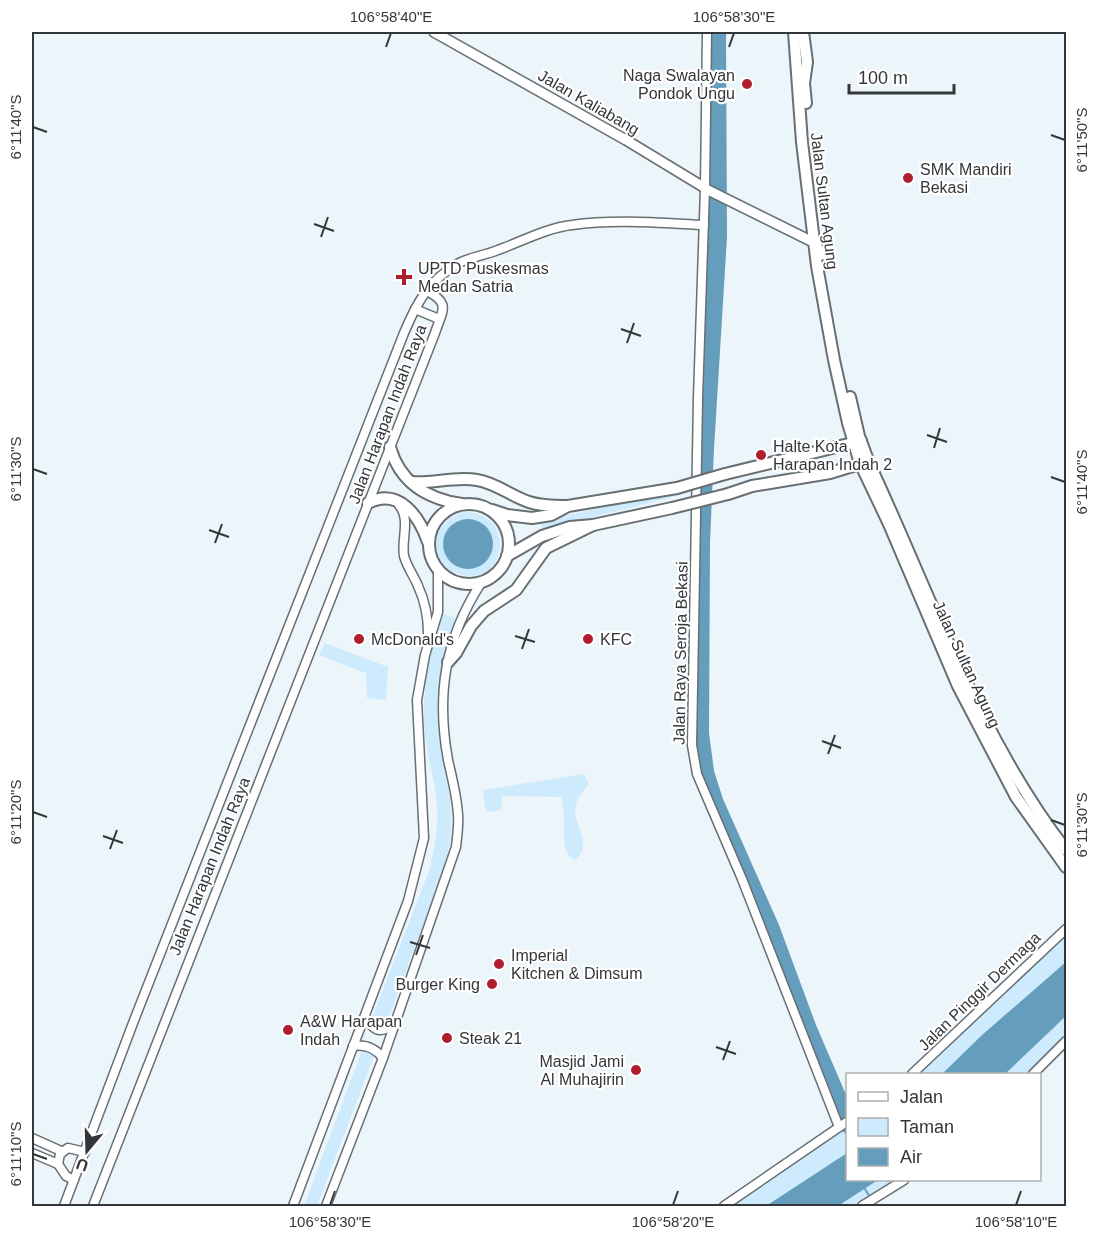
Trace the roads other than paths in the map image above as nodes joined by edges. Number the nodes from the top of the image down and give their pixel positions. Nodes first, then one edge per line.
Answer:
1 (434, 32) edge
2 (707, 32) edge
3 (799, 36) edge
4 (707, 189) junction
5 (704, 225) junction
6 (814, 243) junction
7 (822, 255) junction
8 (425, 290) junction
9 (415, 309) junction
10 (439, 320) junction
11 (848, 423) junction
12 (858, 442) junction
13 (390, 447) junction
14 (833, 449) junction
15 (865, 462) junction
16 (840, 470) junction
17 (868, 478) junction
18 (411, 482) junction
19 (393, 500) junction
20 (368, 503) junction
21 (466, 505) junction
22 (568, 506) junction
23 (488, 509) junction
24 (593, 525) junction
25 (429, 546) junction
26 (507, 556) junction
27 (438, 570) junction
28 (481, 583) junction
29 (429, 639) junction
30 (448, 662) junction
31 (1066, 850) edge
32 (1066, 867) edge
33 (1066, 929) edge
34 (364, 1016) junction
35 (393, 1026) junction
36 (1066, 1041) edge
37 (353, 1046) junction
38 (383, 1058) junction
39 (913, 1073) edge
40 (1034, 1073) edge
41 (843, 1124) edge
42 (32, 1138) edge
43 (62, 1151) junction
44 (85, 1152) junction
45 (32, 1153) edge
46 (58, 1164) junction
47 (74, 1180) junction
48 (901, 1181) edge
49 (866, 1205) edge
50 (64, 1206) edge
51 (93, 1206) edge
52 (292, 1206) edge
53 (326, 1206) edge
54 (724, 1206) edge

1 - 4 main road, Jalan Kaliabang
2 - 4 street, Jalan Raya Seroja Bekasi
3 - 6 highway, Jalan Sultan Agung
3 - 7 highway, Jalan Sultan Agung
4 - 5 street, Jalan Raya Seroja Bekasi
4 - 6 main road, Jalan Kaliabang
5 - 8 street
5 - 41 street, Jalan Raya Seroja Bekasi
6 - 7 main road
6 - 11 highway, Jalan Sultan Agung
7 - 12 highway, Jalan Sultan Agung
8 - 9 street
8 - 10 street
9 - 10 street, Jalan Harapan Indah Raya
9 - 44 street, Jalan Harapan Indah Raya
10 - 13 street, Jalan Harapan Indah Raya
11 - 12 highway, Jalan Sultan Agung
11 - 14 highway
12 - 14 highway
12 - 15 highway, Jalan Sultan Agung
13 - 18 highway
13 - 20 street, Jalan Harapan Indah Raya
14 - 22 highway, bridge
15 - 16 highway
15 - 17 highway, Jalan Sultan Agung
15 - 31 highway, Jalan Sultan Agung
16 - 17 highway
16 - 24 highway, bridge
17 - 32 highway, Jalan Sultan Agung
18 - 21 highway
18 - 22 highway
19 - 20 highway
19 - 25 highway
19 - 29 street
20 - 51 street, Jalan Harapan Indah Raya
21 - 23 highway
21 - 25 highway
22 - 23 highway
23 - 26 highway
24 - 26 highway
24 - 30 highway
25 - 27 highway
26 - 28 highway
27 - 28 highway
27 - 29 street
28 - 30 street
29 - 34 street
30 - 35 street
33 - 39 street, Jalan Pinggir Dermaga
34 - 35 street
34 - 37 street
35 - 38 street
36 - 40 street
37 - 38 street
37 - 52 street
38 - 53 street
41 - 54 street
42 - 43 street
43 - 44 street
43 - 46 street
44 - 47 street, Jalan Harapan Indah Raya
45 - 46 street
46 - 47 street
47 - 50 street, Jalan Harapan Indah Raya
48 - 49 street

